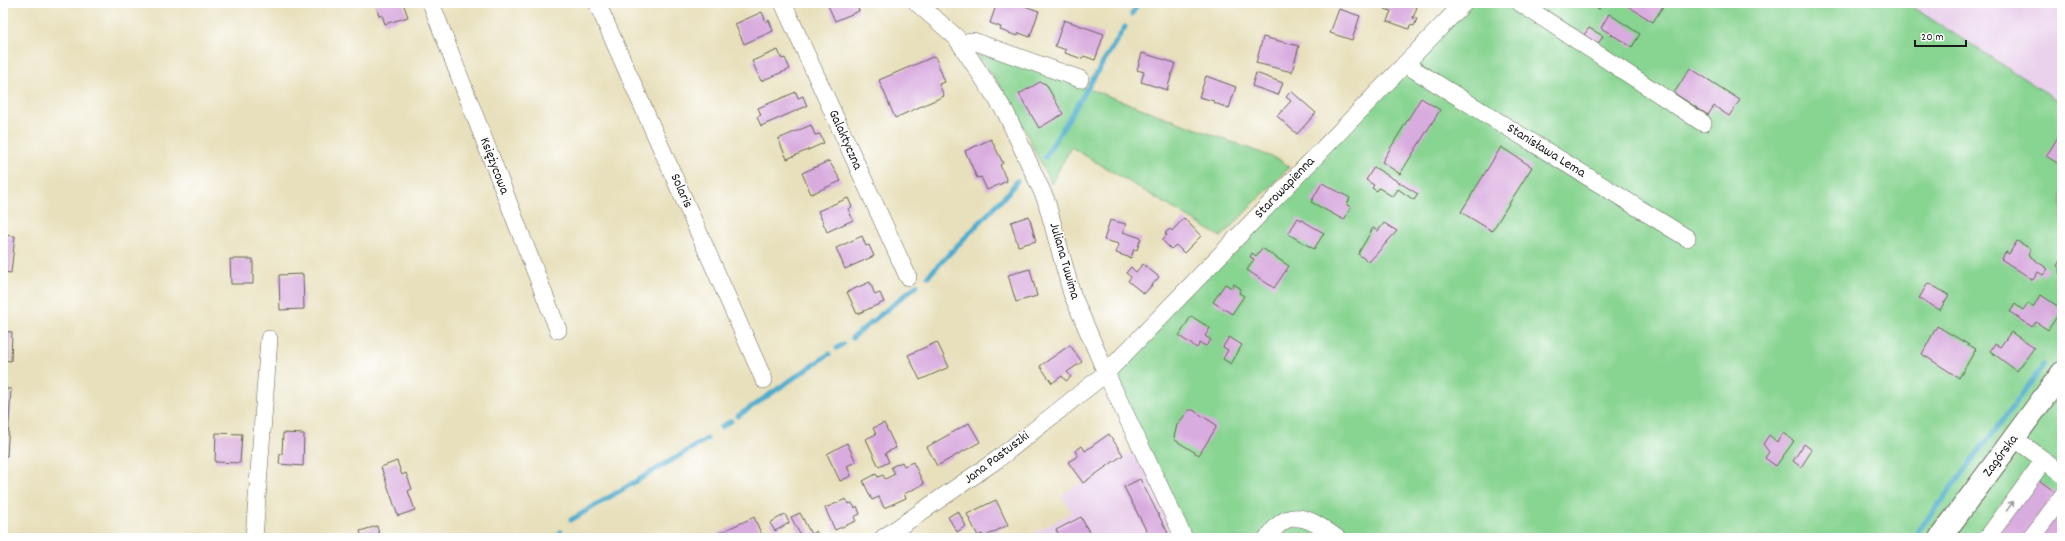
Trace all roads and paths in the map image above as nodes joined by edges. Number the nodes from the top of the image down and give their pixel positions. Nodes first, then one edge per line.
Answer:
1 (431, 3) edge
2 (597, 3) edge
3 (783, 3) edge
4 (917, 3) edge
5 (1464, 3) edge
6 (1520, 3) edge
7 (960, 43) junction
8 (1405, 64) junction
9 (1080, 79) dead end
10 (1703, 123) dead end
11 (1687, 238) dead end
12 (908, 277) dead end
13 (558, 330) dead end
14 (269, 339) dead end
15 (1106, 373) junction
16 (2062, 373) edge
17 (764, 380) dead end
18 (2014, 438) junction
19 (2044, 460) junction
20 (2062, 474) edge
21 (2062, 497) edge
22 (254, 538) edge
23 (883, 538) edge
24 (1184, 538) edge
25 (1267, 538) edge
26 (1337, 538) edge
27 (1940, 538) edge
28 (1987, 538) edge
29 (2031, 538) edge

1 - 13 street, Księżycowa
2 - 17 street, Solaris
3 - 12 street, Galaktyczna
4 - 7 street, Juliana Tuwima
5 - 8 street, Starowapienna
6 - 10 street
7 - 9 street
7 - 15 street, Juliana Tuwima
8 - 11 street, Stanisława Lema
8 - 15 street, Starowapienna
14 - 22 street
15 - 23 street, Jana Pastuszki
15 - 24 street, Juliana Tuwima
16 - 18 highway, Zagórska
18 - 19 street
18 - 27 highway, Zagórska
19 - 20 street
28 -> 19 street
21 - 29 street
25 - 26 street

